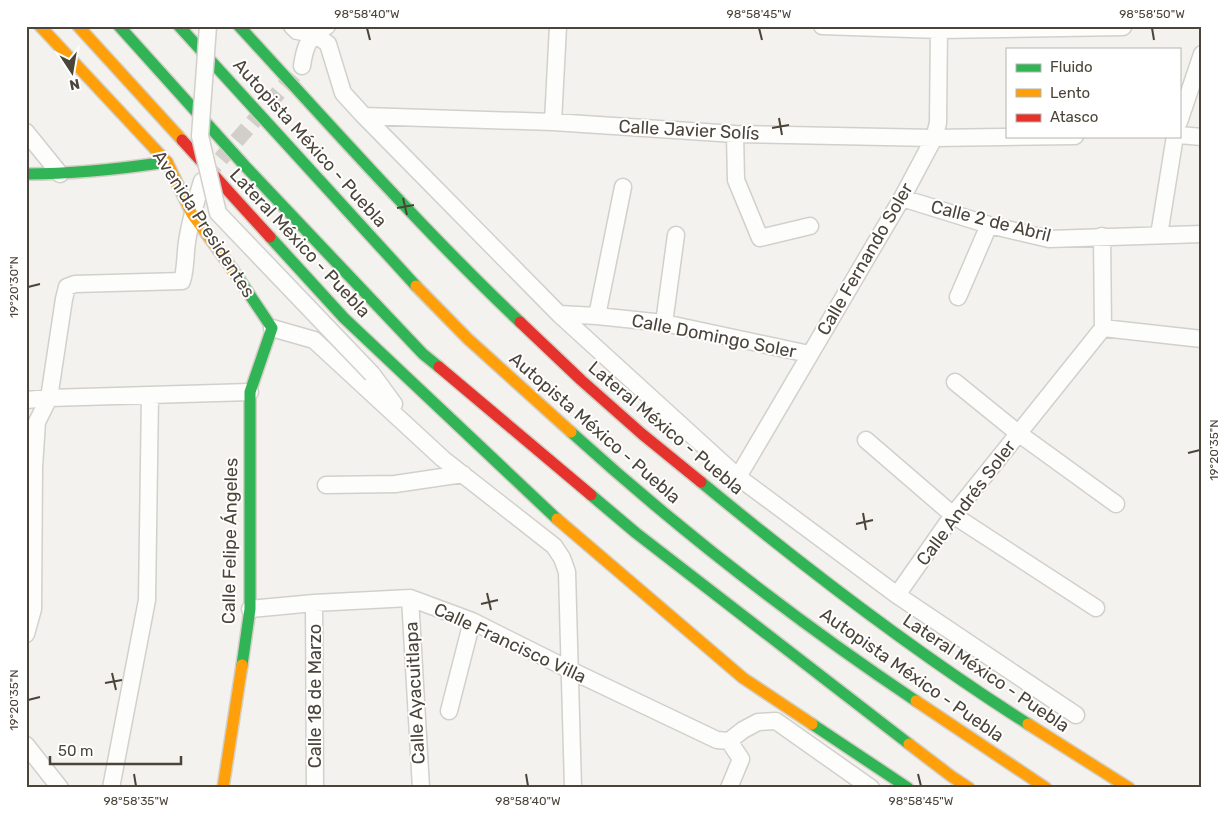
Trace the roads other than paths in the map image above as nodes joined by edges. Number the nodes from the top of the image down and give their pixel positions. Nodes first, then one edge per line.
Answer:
1 (40, 26) edge
2 (78, 26) edge
3 (119, 26) edge
4 (179, 26) edge
5 (208, 26) edge
6 (239, 26) edge
7 (292, 26) edge
8 (558, 26) edge
9 (822, 26) edge
10 (1123, 27) edge
11 (939, 28) edge
12 (321, 30) edge
13 (1202, 54) edge
14 (302, 66) tunnel mouth
15 (364, 116) junction
16 (1180, 119) edge
17 (553, 122) junction
18 (26, 132) edge
19 (736, 134) junction
20 (1180, 135) edge
21 (1006, 137) edge
22 (1202, 137) edge
23 (934, 138) junction
24 (1175, 138) edge
25 (167, 162) junction
26 (26, 174) edge
27 (60, 174) junction
28 (202, 181) tunnel mouth
29 (623, 187) dead end
30 (902, 198) junction
31 (192, 214) junction
32 (989, 225) junction
33 (810, 226) dead end
34 (1202, 234) edge
35 (676, 235) dead end
36 (1159, 235) junction
37 (1102, 236) junction
38 (958, 297) dead end
39 (559, 314) junction
40 (597, 316) junction
41 (664, 323) junction
42 (272, 328) junction
43 (1102, 328) junction
44 (1202, 339) edge
45 (809, 354) junction
46 (955, 382) dead end
47 (250, 392) junction
48 (150, 395) junction
49 (49, 398) junction
50 (26, 400) edge
51 (1018, 432) junction
52 (416, 434) junction
53 (866, 440) dead end
54 (463, 474) junction
55 (738, 477) junction
56 (326, 486) dead end
57 (1116, 504) dead end
58 (953, 515) junction
59 (583, 541) junction
60 (562, 558) junction
61 (897, 595) junction
62 (410, 598) junction
63 (314, 603) junction
64 (1096, 608) dead end
65 (29, 609) edge
66 (250, 609) junction
67 (472, 621) junction
68 (26, 634) edge
69 (570, 670) junction
70 (449, 712) dead end
71 (1076, 715) dead end
72 (729, 741) junction
73 (26, 745) edge
74 (861, 785) edge
75 (60, 788) edge
76 (111, 788) edge
77 (224, 788) edge
78 (315, 788) edge
79 (421, 788) edge
80 (573, 788) edge
81 (728, 788) edge
82 (908, 788) edge
83 (969, 788) edge
84 (1046, 788) edge
85 (1129, 788) edge

1 - 25 main road, Avenida Presidentes
2 - 59 main road, Lateral México - Puebla
3 - 83 main road
4 - 84 main road, Autopista México - Puebla
5 - 52 street, bridge
6 - 85 main road, Lateral México - Puebla
7 - 12 street
8 - 17 street
9 - 11 street
10 - 11 street
11 - 23 street, Calle Fernando Soler
12 - 14 street
12 - 15 street
13 - 16 street
15 - 17 street, Calle Javier Solís
15 - 39 street
17 - 19 street, Calle Javier Solís
18 - 27 street
19 - 23 street, Calle Javier Solís
19 - 33 street
20 - 22 street
21 - 23 street, Calle Javier Solís
23 - 30 street, Calle Fernando Soler
24 - 36 street
25 - 27 main road
25 - 31 main road, Avenida Presidentes
26 - 27 main road
28 - 31 street
29 - 40 street
30 - 32 street, Calle 2 de Abril
30 - 45 street, Calle Fernando Soler
31 - 42 main road, Avenida Presidentes
31 - 49 street
32 - 37 street, Calle 2 de Abril
32 - 38 street
34 - 36 street, Calle 2 de Abril
35 - 41 street
36 - 37 street, Calle 2 de Abril
37 - 43 street
39 - 40 street, Calle Domingo Soler
39 - 55 street
40 - 41 street, Calle Domingo Soler
41 - 45 street, Calle Domingo Soler
42 - 47 main road, Calle Felipe Ángeles
42 - 52 street
43 - 44 street
43 - 51 street, Calle Andrés Soler
45 - 55 street, Calle Fernando Soler
46 - 51 street
47 - 48 street
47 - 66 main road, Calle Felipe Ángeles
48 - 49 street
48 - 76 street
49 - 50 street
49 - 65 street
51 - 57 street
51 - 58 street, Calle Andrés Soler
52 - 54 street
53 - 58 street
54 - 56 street
54 - 60 street
55 - 61 street
58 - 61 street, Calle Andrés Soler
58 - 64 street
59 - 60 street
59 - 82 main road, Lateral México - Puebla
60 - 69 street
61 - 71 street
62 - 63 street, Calle Francisco Villa
62 - 67 street, Calle Francisco Villa
62 - 79 street, Calle Ayacuitlapa
63 - 66 street, Calle Francisco Villa
63 - 78 street, Calle 18 de Marzo
65 - 68 street
66 - 77 main road, Calle Felipe Ángeles
67 - 69 street, Calle Francisco Villa
67 - 70 street
69 - 72 street, Calle Francisco Villa
69 - 80 street
72 - 74 street
72 - 81 street
73 - 75 street

